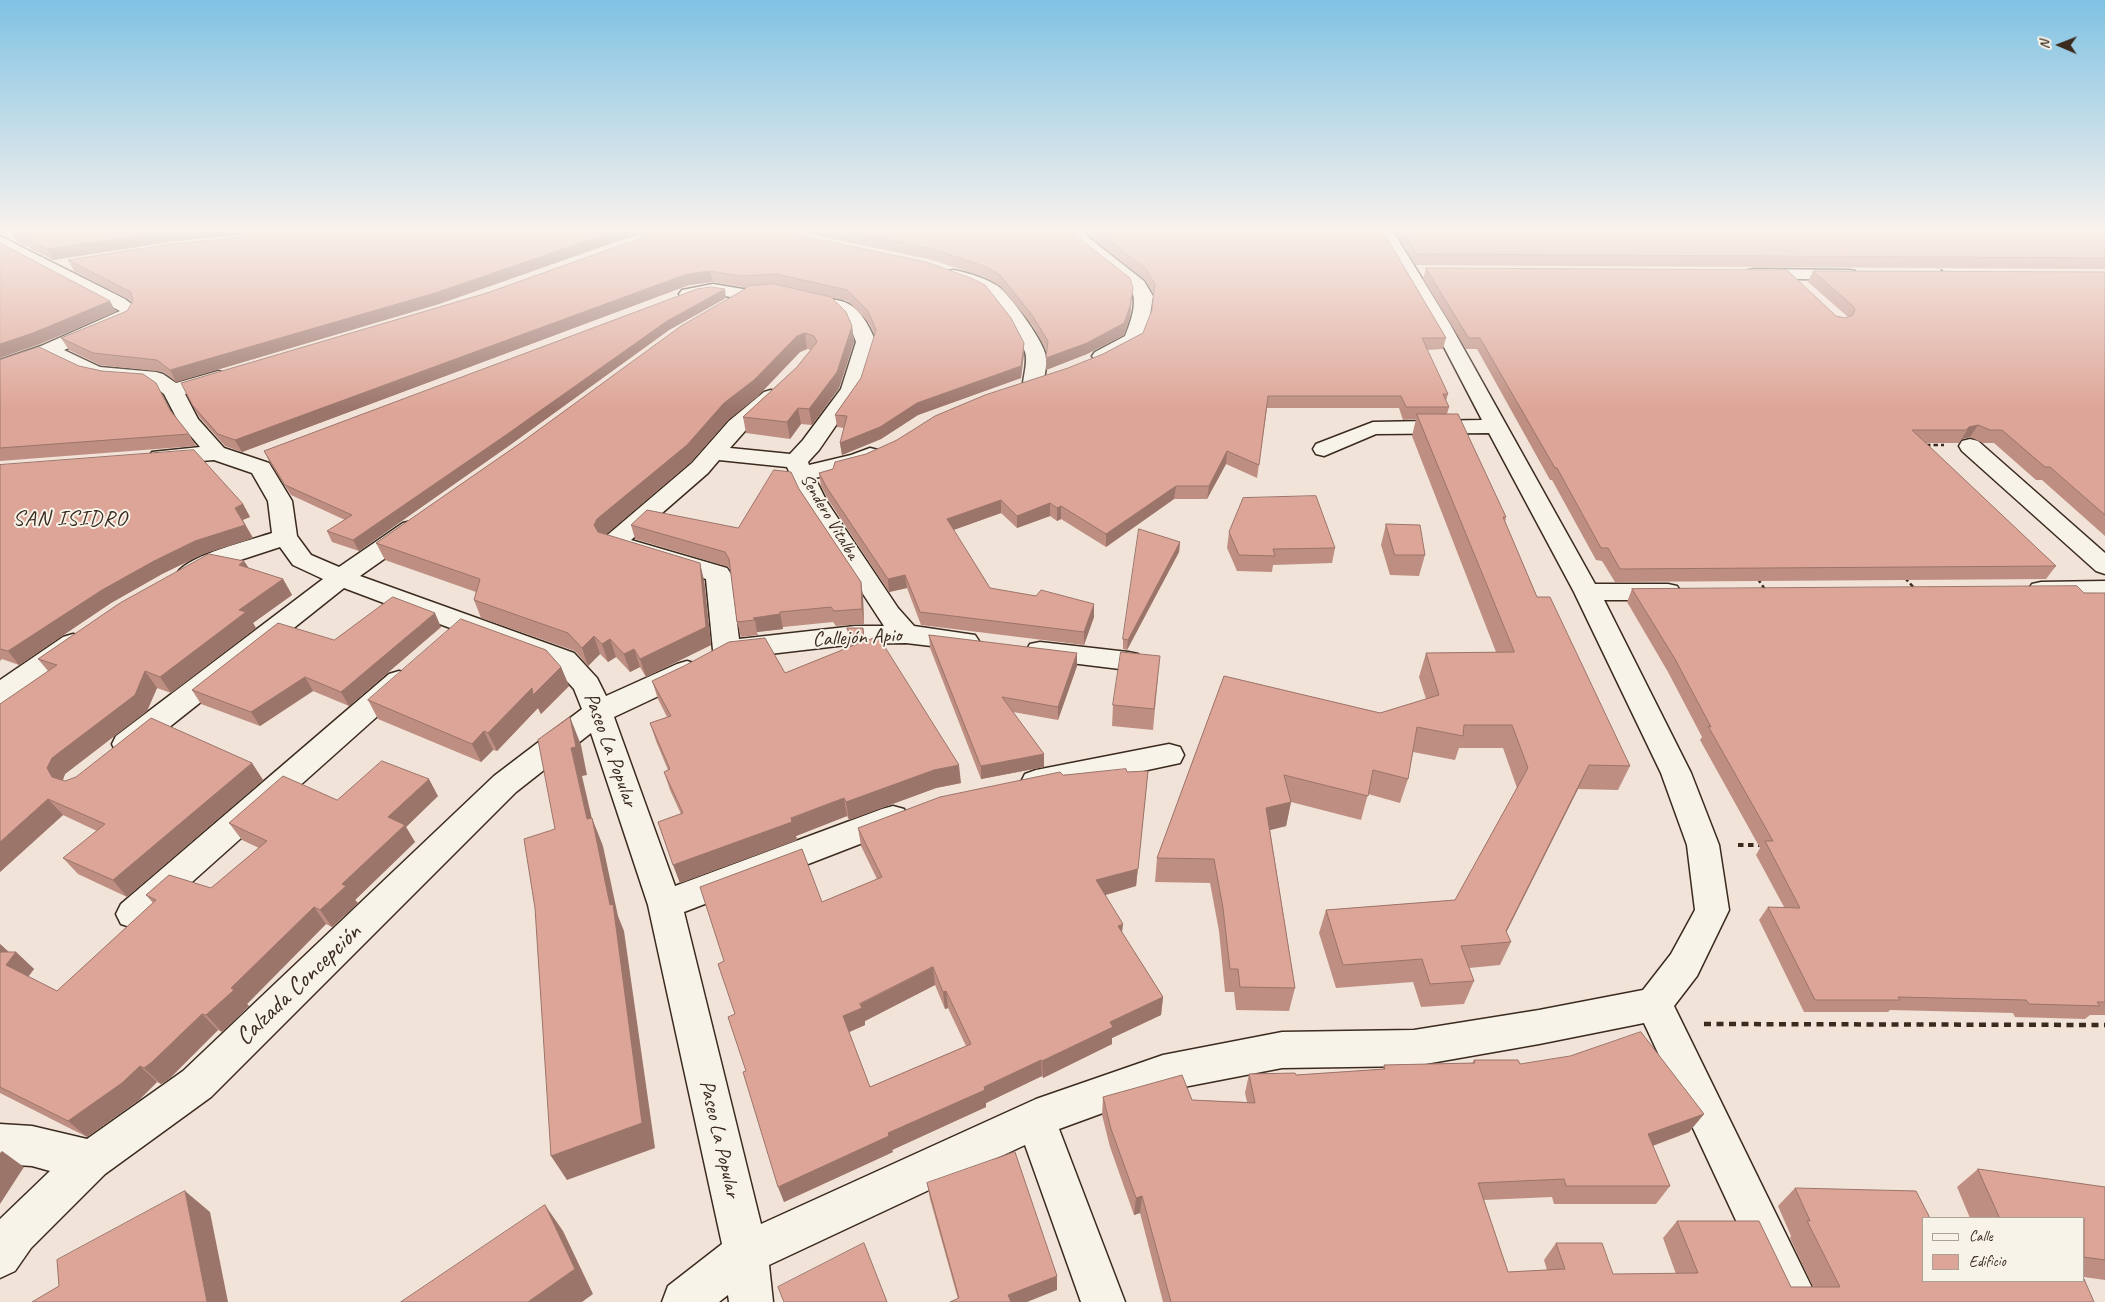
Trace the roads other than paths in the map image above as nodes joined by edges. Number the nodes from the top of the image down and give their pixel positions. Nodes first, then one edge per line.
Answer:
1 (93, 289) edge
2 (989, 289) edge
3 (1140, 289) edge
4 (1425, 289) edge
5 (1803, 289) edge
6 (742, 294) junction
7 (1810, 295) edge
8 (668, 302) edge
9 (723, 310) edge
10 (48, 350) junction
11 (1086, 364) edge
12 (0, 368) edge
13 (231, 373) edge
14 (784, 383) edge
15 (1033, 383) edge
16 (172, 392) junction
17 (1497, 426) junction
18 (890, 446) edge
19 (1970, 446) dead end
20 (1324, 449) dead end
21 (713, 454) junction
22 (242, 455) junction
23 (139, 459) edge
24 (799, 468) junction
25 (430, 515) edge
26 (285, 537) junction
27 (2105, 566) edge
28 (341, 578) junction
29 (172, 582) edge
30 (2105, 589) edge
31 (2019, 590) edge
32 (1588, 592) junction
33 (1687, 592) edge
34 (90, 632) edge
35 (906, 634) junction
36 (727, 650) junction
37 (1128, 661) edge
38 (419, 664) edge
39 (0, 694) edge
40 (598, 712) junction
41 (1169, 755) dead end
42 (109, 758) edge
43 (1005, 788) edge
44 (922, 807) edge
45 (665, 905) junction
46 (133, 914) dead end
47 (1659, 1014) junction
48 (1036, 1120) junction
49 (0, 1144) edge
50 (91, 1160) junction
51 (746, 1254) junction
52 (0, 1256) edge
53 (684, 1302) edge
54 (751, 1302) edge
55 (1103, 1302) edge
56 (1797, 1302) edge

1 - 10 street
2 - 15 street
3 - 11 street
4 - 17 street
5 - 7 street
6 - 8 street, Sendero Vitalba
6 - 9 street
6 - 24 street, Sendero Vitalba
10 - 12 street
10 - 16 street
13 - 16 street
14 - 21 street
16 - 22 street
17 - 20 street
17 - 32 street
18 - 24 street
19 - 27 street
21 - 24 street
21 - 36 street
22 - 23 street
22 - 26 street, Paseo La Popular
24 - 35 street, Sendero Vitalba
25 - 28 street
26 - 28 street, Paseo La Popular
26 - 29 street
28 - 40 street, Paseo La Popular
28 - 42 street
30 - 31 street
32 - 33 street
32 - 47 street
34 - 39 street
35 - 36 street, Callejón Apio
35 - 37 street, Callejón Apio
36 - 40 street, Callejón Apio
38 - 46 street
40 - 45 street, Paseo La Popular
40 - 50 street, Calzada Concepción
41 - 43 street
44 - 45 street
45 - 51 street, Paseo La Popular
47 - 48 street
47 - 56 street
48 - 51 street
48 - 55 street
49 - 50 street
50 - 52 street, Calzada Concepción
51 - 53 street
51 - 54 street, Paseo La Popular

